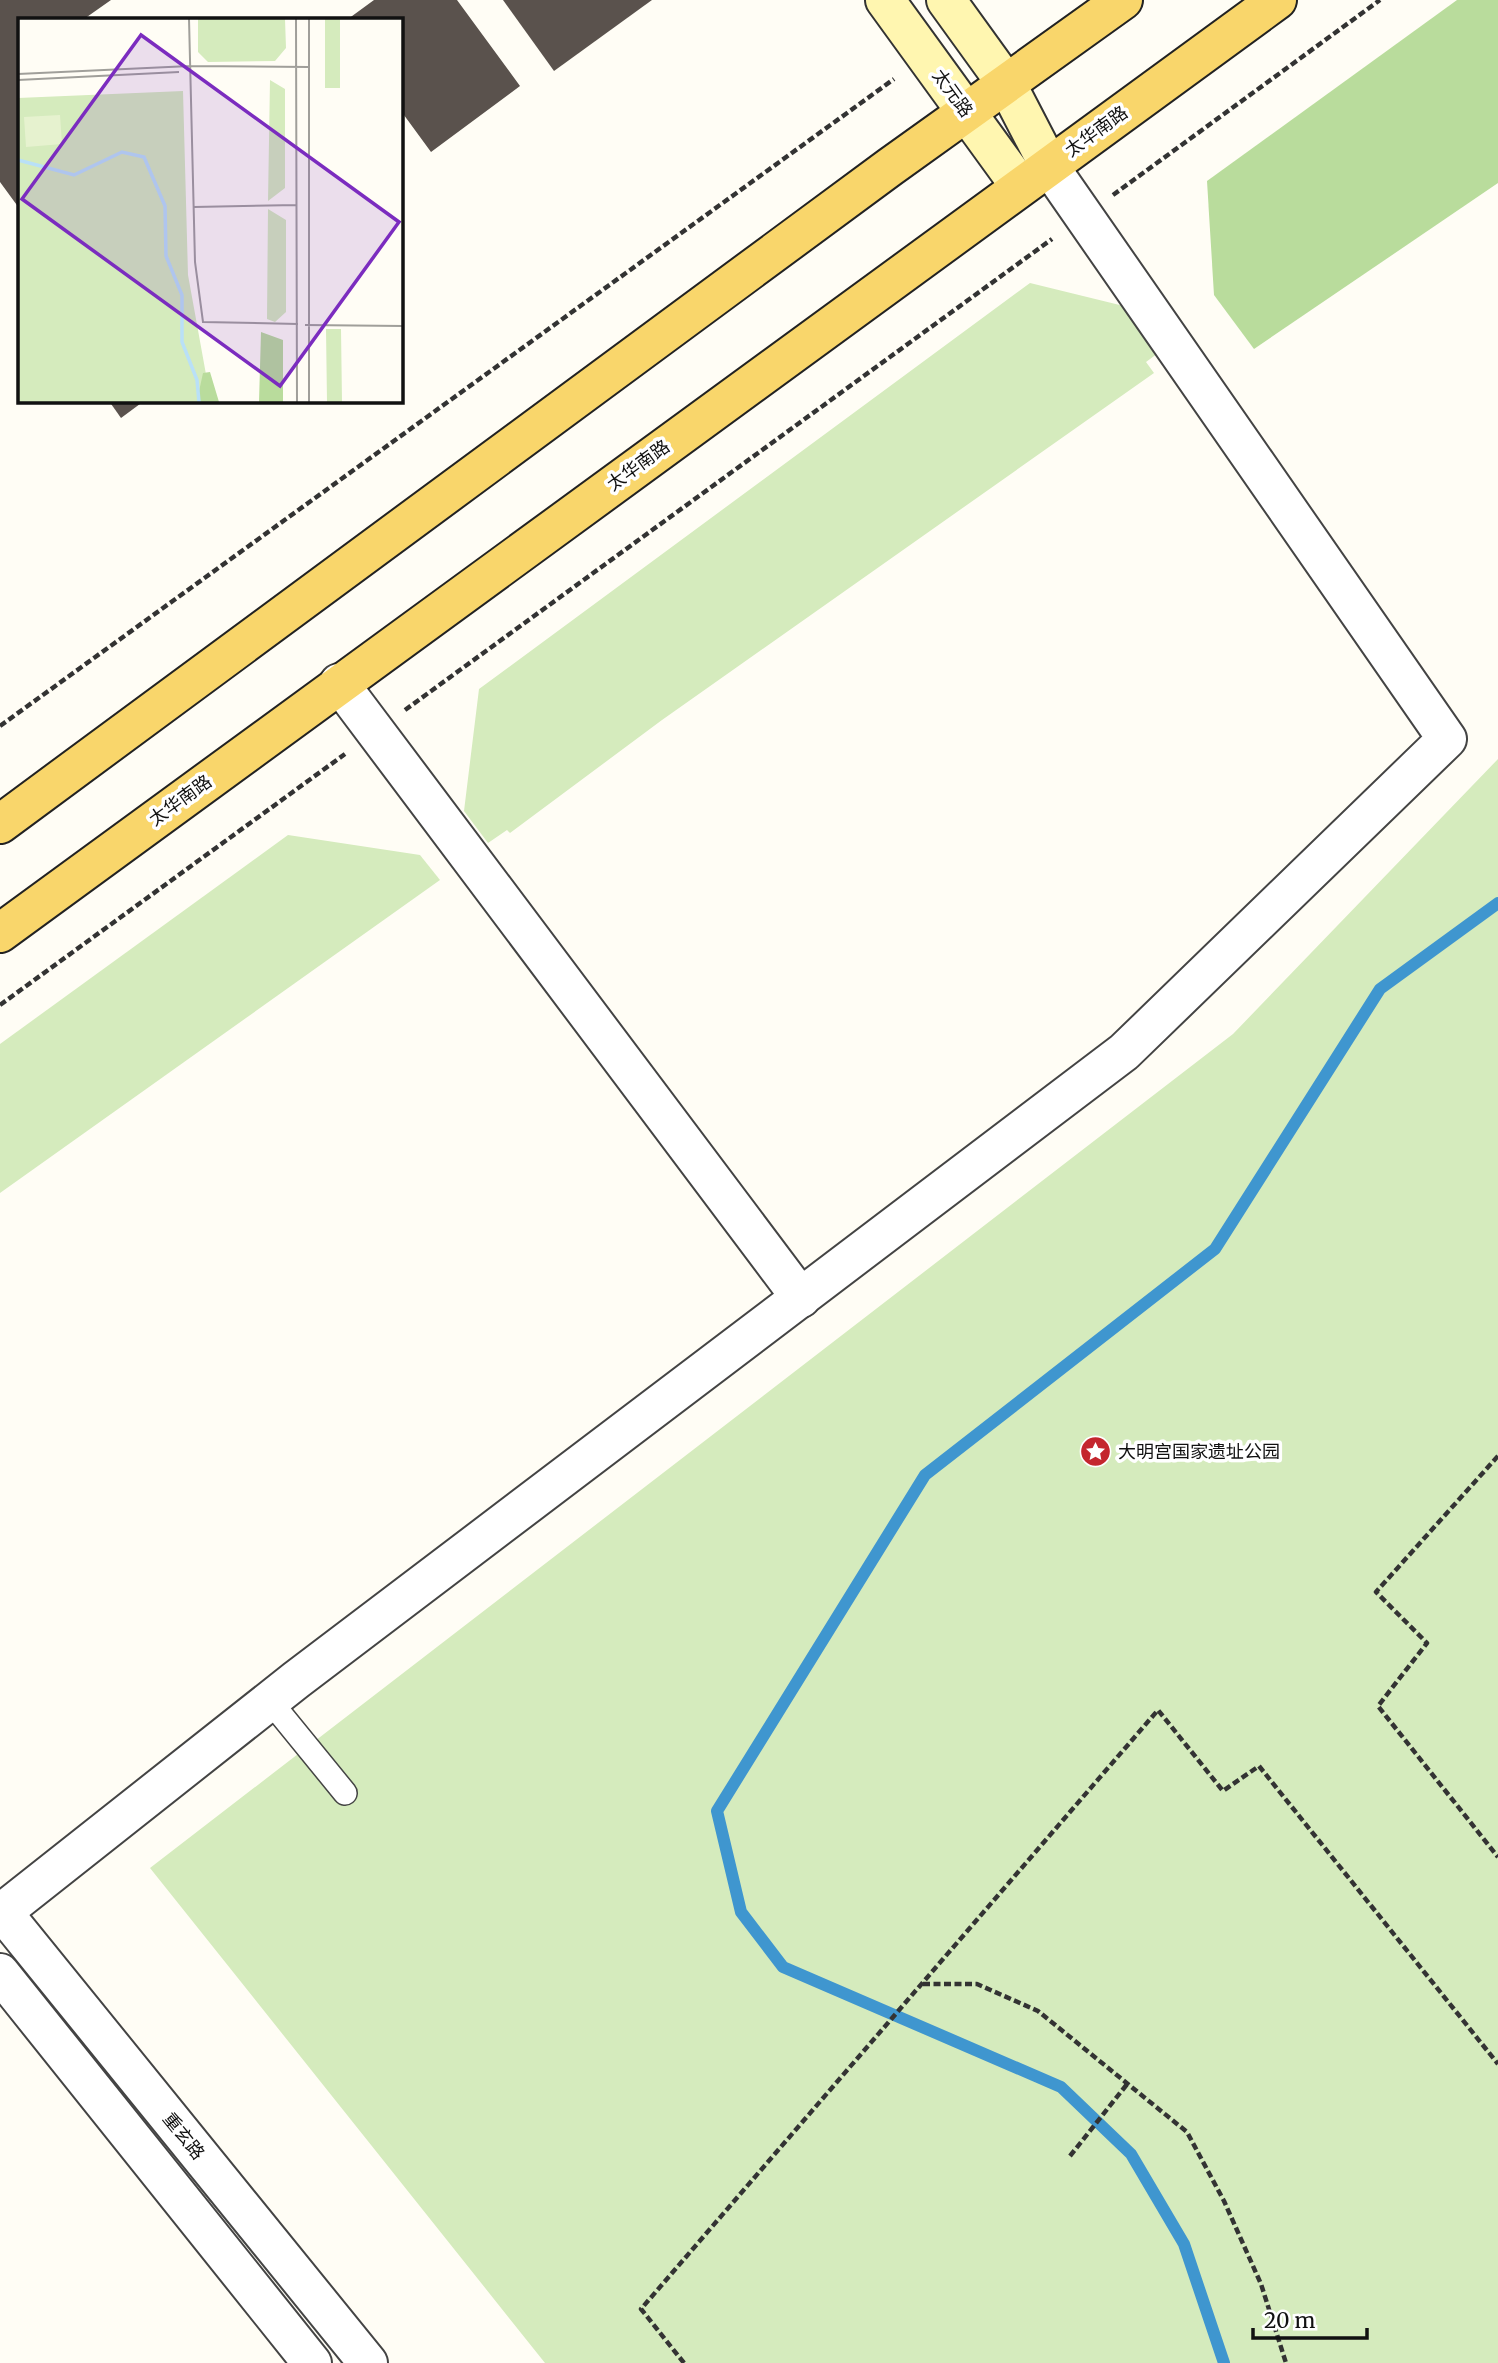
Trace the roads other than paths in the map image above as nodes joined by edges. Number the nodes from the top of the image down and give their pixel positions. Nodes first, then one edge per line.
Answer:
1 (885, 0) edge
2 (946, 0) edge
3 (1124, 0) edge
4 (1277, 0) edge
5 (1006, 83) junction
6 (966, 112) junction
7 (1035, 176) junction
8 (339, 683) junction
9 (0, 824) edge
10 (0, 933) edge
11 (801, 1298) junction
12 (270, 1701) junction
13 (345, 1793) dead end
14 (1, 1912) edge
15 (0, 1973) edge
16 (312, 2363) edge
17 (368, 2363) edge

1 - 6 main road, 太元路
2 - 5 main road
3 - 5 main road
4 - 7 main road, 太华南路
5 - 6 main road
5 - 7 main road
6 - 7 main road, 太元路
6 - 9 main road
7 - 8 main road, 太华南路
7 - 11 street
8 - 10 main road, 太华南路
8 - 11 street
11 - 12 street
12 - 13 lane
12 - 14 street
14 - 17 street, 重玄路
15 - 16 street

